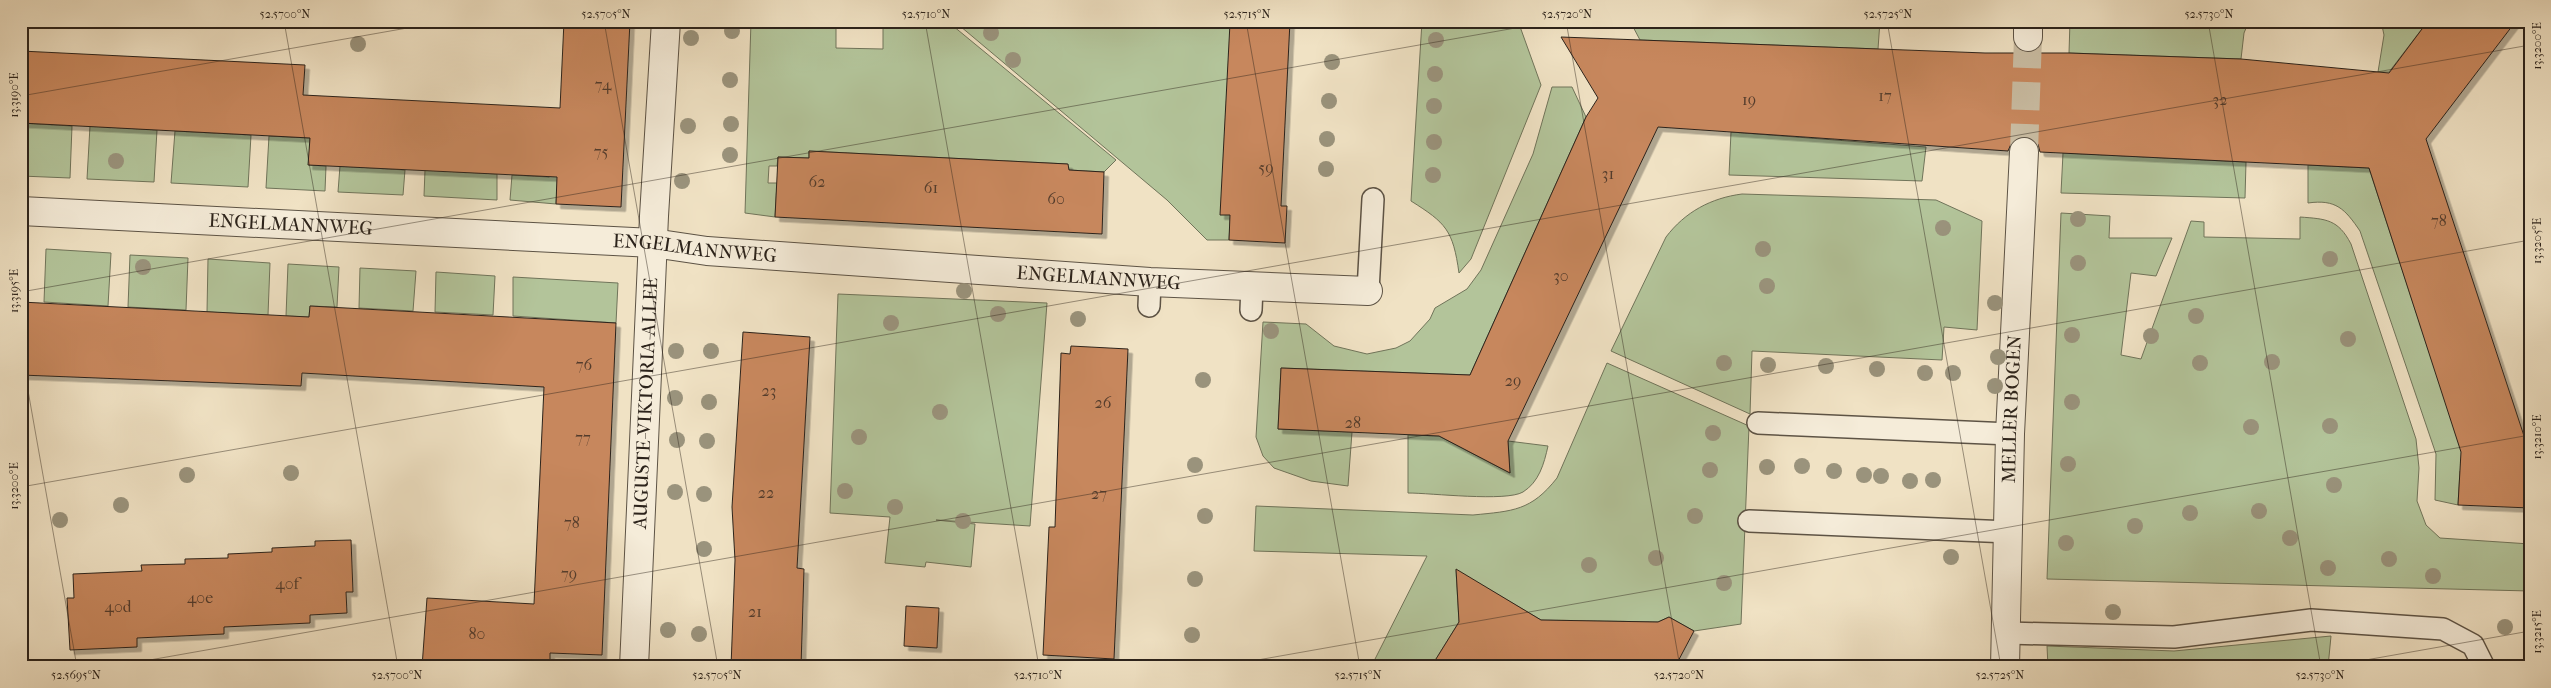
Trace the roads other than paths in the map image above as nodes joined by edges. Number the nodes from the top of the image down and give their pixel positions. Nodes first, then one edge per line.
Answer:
1 (666, 21) edge
2 (2024, 152) tunnel mouth
3 (1373, 199) dead end
4 (21, 211) edge
5 (653, 243) junction
6 (1368, 291) joint
7 (1758, 423) dead end
8 (2010, 434) junction
9 (1749, 521) dead end
10 (2009, 532) junction
11 (2007, 633) junction
12 (634, 667) edge
13 (2005, 667) edge
14 (2484, 667) edge

1 - 5 street, AUGUSTE-VIKTORIA-ALLEE
2 - 8 street, MELLER BOGEN
3 - 6 lane
4 - 5 street, ENGELMANNWEG
5 - 6 street, ENGELMANNWEG
5 - 12 street, AUGUSTE-VIKTORIA-ALLEE
7 - 8 lane
8 - 10 street, MELLER BOGEN
9 - 10 lane
10 - 11 street, MELLER BOGEN
11 - 13 street, MELLER BOGEN
11 - 14 lane

